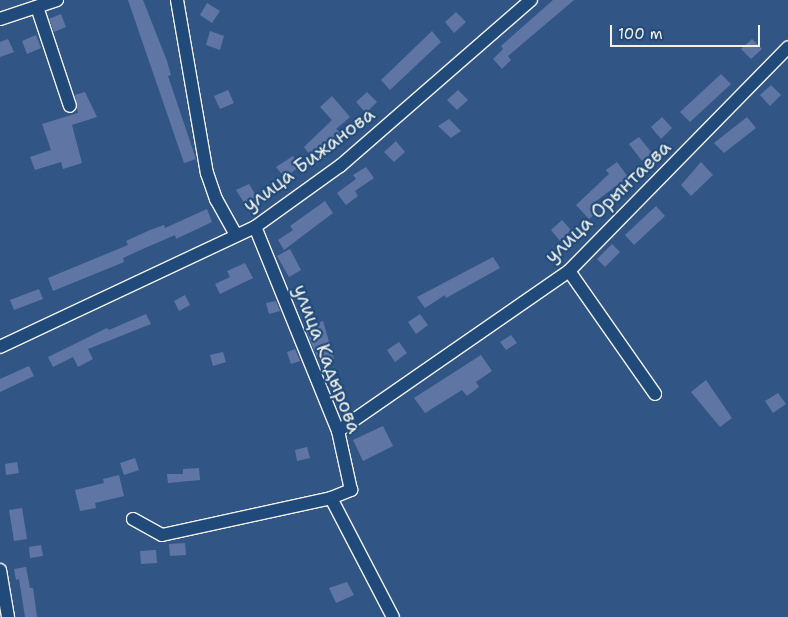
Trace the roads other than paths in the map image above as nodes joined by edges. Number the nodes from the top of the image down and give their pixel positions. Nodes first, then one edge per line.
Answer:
1 (57, 0) edge
2 (177, 0) edge
3 (531, 0) edge
4 (37, 7) junction
5 (0, 19) edge
6 (788, 47) edge
7 (70, 106) dead end
8 (255, 227) junction
9 (236, 235) junction
10 (569, 271) junction
11 (0, 346) edge
12 (655, 394) dead end
13 (338, 431) junction
14 (332, 498) junction
15 (133, 519) dead end
16 (0, 570) edge
17 (8, 617) edge
18 (393, 617) edge

1 - 4 street
2 - 9 street
3 - 8 street, улица Бижанова
4 - 5 street
4 - 7 street
6 - 10 street, улица Орынтаева
8 - 9 street, улица Бижанова
8 - 13 street, улица Кадырова
9 - 11 street, улица Бижанова
10 - 12 street
10 - 13 street, улица Орынтаева
13 - 14 street, улица Кадырова
14 - 15 street, улица Кадырова
14 - 18 street
16 - 17 street

